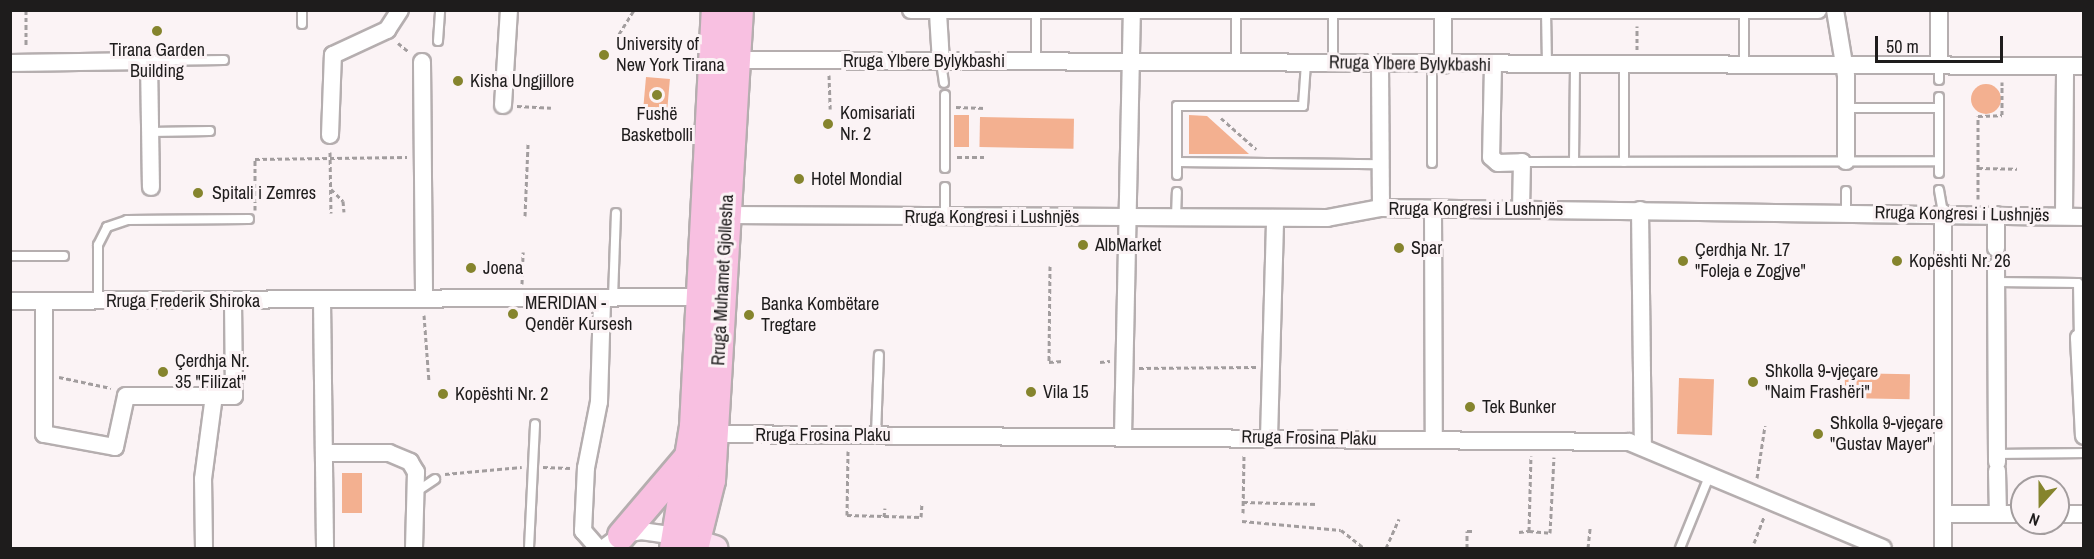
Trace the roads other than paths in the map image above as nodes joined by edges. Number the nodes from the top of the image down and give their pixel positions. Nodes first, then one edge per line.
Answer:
1 (302, 10) edge
2 (400, 10) edge
3 (440, 10) edge
4 (509, 10) edge
5 (715, 10) edge
6 (739, 10) edge
7 (911, 10) edge
8 (1818, 10) edge
9 (1835, 10) edge
10 (1939, 10) edge
11 (1096, 11) edge
12 (1466, 11) edge
13 (1546, 12) junction
14 (1637, 12) edge
15 (1744, 12) edge
16 (938, 13) junction
17 (1036, 13) junction
18 (1132, 13) junction
19 (1236, 13) junction
20 (1333, 13) junction
21 (1443, 13) junction
22 (302, 24) dead end
23 (438, 41) dead end
24 (419, 59) road end
25 (224, 60) dead end
26 (736, 60) junction
27 (149, 61) junction
28 (1036, 61) junction
29 (1131, 61) junction
30 (941, 62) junction
31 (18, 63) edge
32 (1236, 63) junction
33 (1306, 63) junction
34 (1333, 64) junction
35 (1380, 64) junction
36 (1437, 64) junction
37 (1842, 64) junction
38 (1493, 65) junction
39 (1546, 65) junction
40 (1744, 65) junction
41 (1575, 66) junction
42 (1630, 66) junction
43 (2065, 66) junction
44 (2084, 66) edge
45 (1939, 72) junction
46 (944, 82) dead end
47 (945, 95) dead end
48 (1939, 97) dead end
49 (503, 105) road end
50 (1846, 108) junction
51 (1939, 108) junction
52 (210, 131) dead end
53 (150, 132) junction
54 (330, 135) road end
55 (1939, 161) junction
56 (1176, 162) junction
57 (1521, 162) junction
58 (1575, 162) junction
59 (1624, 162) junction
60 (1431, 163) dead end
61 (1380, 164) junction
62 (1847, 164) junction
63 (945, 168) dead end
64 (1939, 173) dead end
65 (1177, 175) dead end
66 (152, 187) dead end
67 (945, 187) dead end
68 (1939, 190) dead end
69 (1846, 191) dead end
70 (1177, 192) dead end
71 (1381, 208) junction
72 (1433, 209) junction
73 (1521, 209) junction
74 (1640, 210) junction
75 (1846, 212) junction
76 (616, 213) dead end
77 (1943, 213) junction
78 (1996, 214) junction
79 (726, 215) junction
80 (2064, 216) junction
81 (945, 217) junction
82 (1128, 217) junction
83 (2084, 217) edge
84 (1176, 218) junction
85 (1275, 218) junction
86 (249, 219) road end
87 (1996, 248) dead end
88 (10, 256) edge
89 (64, 256) dead end
90 (1996, 274) joint
91 (699, 297) junction
92 (607, 298) junction
93 (233, 300) junction
94 (322, 300) junction
95 (44, 301) junction
96 (98, 301) junction
97 (10, 302) edge
98 (424, 305) junction
99 (2081, 338) edge
100 (879, 355) dead end
101 (214, 396) junction
102 (535, 424) dead end
103 (714, 434) junction
104 (876, 435) junction
105 (1123, 436) junction
106 (2084, 436) edge
107 (1269, 438) junction
108 (1434, 440) junction
109 (1643, 445) junction
110 (691, 452) junction
111 (327, 453) junction
112 (2084, 453) edge
113 (1997, 462) junction
114 (1711, 473) junction
115 (435, 479) road end
116 (416, 492) junction
117 (1944, 514) junction
118 (1998, 514) junction
119 (2010, 514) edge
120 (613, 542) edge
121 (691, 545) edge
122 (204, 549) edge
123 (325, 549) edge
124 (414, 549) edge
125 (529, 549) edge
126 (598, 549) edge
127 (1680, 549) edge
128 (1883, 549) edge
129 (1942, 549) edge

1 - 22 lane
2 - 54 street
3 - 23 lane
4 - 49 street
5 - 91 main road, Rruga Muhamet Gjollesha
6 - 26 main road, Rruga Muhamet Gjollesha
7 - 16 street
8 - 15 street
9 - 37 street
10 - 45 street
11 - 17 street
11 - 18 street
12 - 13 street
12 - 21 street
13 - 14 street
13 - 39 lane
14 - 15 street
15 - 40 lane
16 - 17 street
16 - 30 street
17 - 28 lane
18 - 19 street
18 - 29 street
19 - 20 street
19 - 32 lane
20 - 21 street
20 - 34 lane
21 - 36 street
24 - 98 street
25 - 27 lane
26 - 30 street, Rruga Ylbere Bylykbashi
26 - 79 main road, Rruga Muhamet Gjollesha
27 - 31 street
27 - 53 street
28 - 29 street, Rruga Ylbere Bylykbashi
28 - 30 street, Rruga Ylbere Bylykbashi
29 - 32 street, Rruga Ylbere Bylykbashi
29 - 82 street
30 - 46 lane
32 - 33 street, Rruga Ylbere Bylykbashi
33 - 34 street, Rruga Ylbere Bylykbashi
33 - 56 lane
34 - 35 street, Rruga Ylbere Bylykbashi
35 - 36 street, Rruga Ylbere Bylykbashi
35 - 61 street
36 - 38 street, Rruga Ylbere Bylykbashi
36 - 60 lane
37 - 40 street, Rruga Ylbere Bylykbashi
37 - 45 street, Rruga Ylbere Bylykbashi
37 - 50 street
38 - 39 street, Rruga Ylbere Bylykbashi
38 - 57 street
39 - 41 street, Rruga Ylbere Bylykbashi
40 - 42 street, Rruga Ylbere Bylykbashi
41 - 42 street, Rruga Ylbere Bylykbashi
41 - 58 lane
42 - 59 lane
43 - 44 street, Rruga Ylbere Bylykbashi
43 - 45 street, Rruga Ylbere Bylykbashi
43 - 80 street
47 - 63 lane
48 - 51 lane
50 - 51 lane
50 - 62 street
51 - 55 lane
52 - 53 lane
53 - 66 street
55 - 62 lane
55 - 64 lane
56 - 61 lane
56 - 65 lane
57 - 58 lane
57 - 73 street
58 - 59 lane
59 - 62 lane
61 - 71 street
67 - 81 lane
68 - 77 lane
69 - 75 lane
70 - 84 lane
71 - 72 street, Rruga Kongresi i Lushnjës
71 - 85 street, Rruga Kongresi i Lushnjës
72 - 73 street, Rruga Kongresi i Lushnjës
72 - 108 street
73 - 74 street, Rruga Kongresi i Lushnjës
74 - 75 street, Rruga Kongresi i Lushnjës
74 - 109 street
75 - 77 street, Rruga Kongresi i Lushnjës
76 - 92 lane
77 - 78 street, Rruga Kongresi i Lushnjës
77 - 117 street
78 - 80 street, Rruga Kongresi i Lushnjës
78 - 87 street
79 - 81 street, Rruga Kongresi i Lushnjës
79 - 103 main road, Rruga Muhamet Gjollesha
80 - 83 street, Rruga Kongresi i Lushnjës
81 - 82 street, Rruga Kongresi i Lushnjës
82 - 84 street, Rruga Kongresi i Lushnjës
82 - 105 street
84 - 85 street, Rruga Kongresi i Lushnjës
85 - 107 street
86 - 96 lane
88 - 89 lane
90 - 99 lane
90 - 113 street
91 - 92 street, Rruga Frederik Shiroka
91 - 110 main road, Rruga Muhamet Gjollesha
92 - 98 street, Rruga Frederik Shiroka
92 - 126 street
93 - 94 street, Rruga Frederik Shiroka
93 - 96 street, Rruga Frederik Shiroka
93 - 101 street
94 - 98 street, Rruga Frederik Shiroka
94 - 111 street
95 - 96 street, Rruga Frederik Shiroka
95 - 97 street, Rruga Frederik Shiroka
95 - 101 street
99 - 106 street
100 - 104 lane
101 - 122 street
102 - 125 lane
103 - 104 street, Rruga Frosina Plaku
103 - 121 main road, Rruga Muhamet Gjollesha
104 - 105 street, Rruga Frosina Plaku
105 - 107 street, Rruga Frosina Plaku
107 - 108 street, Rruga Frosina Plaku
108 - 109 street, Rruga Frosina Plaku
109 - 114 street, Rruga Frosina Plaku
110 - 120 main road
110 - 121 main road, Rruga Muhamet Gjollesha
111 - 116 street
111 - 123 street
112 - 113 lane
113 - 118 street
114 - 127 lane
114 - 128 street, Rruga Frosina Plaku
115 - 116 lane
116 - 124 street
117 - 118 street
117 - 129 street
118 - 119 street
120 - 121 street

